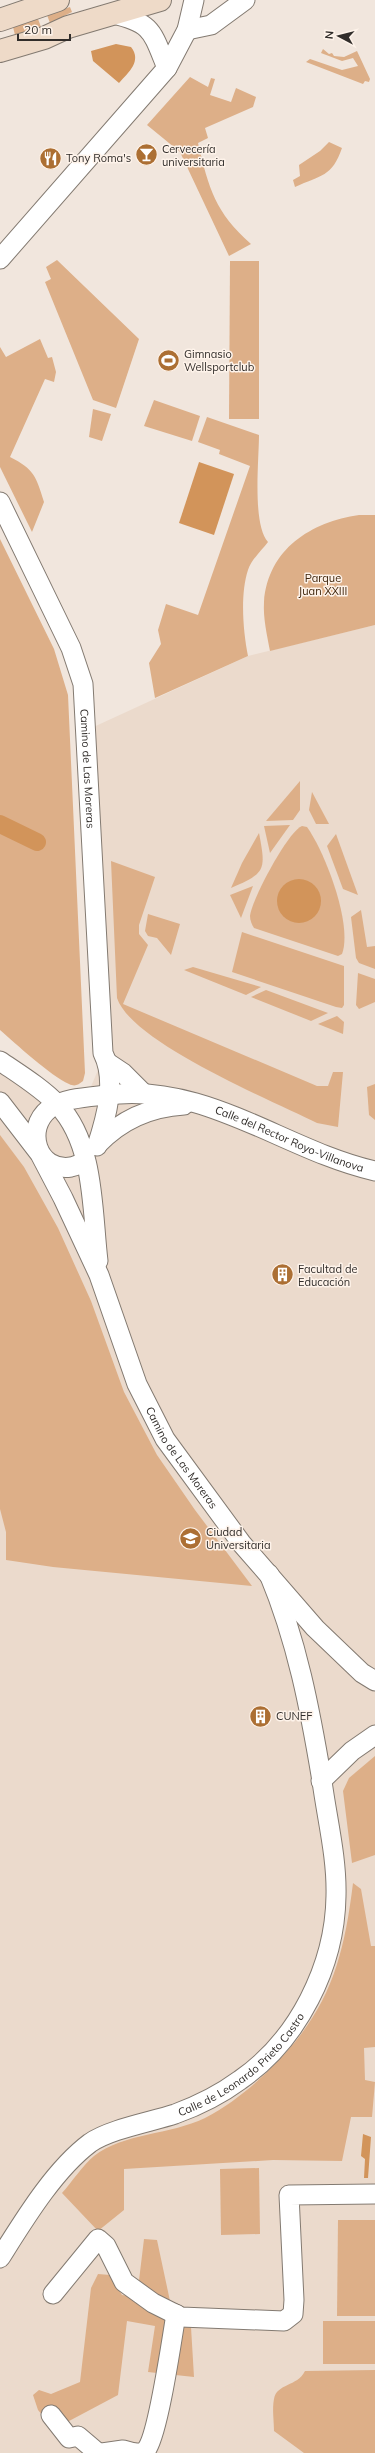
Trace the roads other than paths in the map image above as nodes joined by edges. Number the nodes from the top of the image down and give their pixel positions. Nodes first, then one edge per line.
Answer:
1 (58, 0) edge
2 (160, 0) edge
3 (194, 0) edge
4 (245, 0) edge
5 (113, 14) junction
6 (0, 20) edge
7 (187, 30) junction
8 (0, 51) edge
9 (167, 68) junction
10 (0, 259) edge
11 (0, 502) edge
12 (105, 1058) junction
13 (0, 1060) edge
14 (143, 1093) junction
15 (108, 1095) junction
16 (81, 1100) junction
17 (0, 1102) edge
18 (58, 1104) junction
19 (206, 1104) junction
20 (97, 1146) junction
21 (40, 1154) junction
22 (85, 1162) junction
23 (375, 1171) edge
24 (99, 1275) junction
25 (269, 1574) junction
26 (375, 1681) edge
27 (375, 1735) edge
28 (321, 1780) junction
29 (375, 2194) edge
30 (0, 2258) edge
31 (53, 2294) dead end
32 (176, 2314) junction
33 (51, 2415) dead end
34 (98, 2453) edge
35 (102, 2453) edge
36 (134, 2453) edge

1 - 6 street
2 - 5 street
3 - 7 street
4 - 7 street
5 - 8 street
5 - 9 street
7 - 9 street
9 - 10 street
11 - 12 street, Camino de Las Moreras
12 - 14 street
12 - 15 street, Camino de Las Moreras
12 - 16 street, Camino de Las Moreras
13 - 18 street, Camino de Las Moreras
14 - 15 street, Calle del Rector Royo-Villanova
14 - 19 street, Calle del Rector Royo-Villanova
15 - 16 street, Calle del Rector Royo-Villanova
15 - 20 street, Camino de Las Moreras
16 - 18 street, Calle del Rector Royo-Villanova
17 - 21 street
18 - 21 street
18 - 22 street, Camino de Las Moreras
19 - 20 street, Calle del Rector Royo-Villanova
19 - 23 street, Calle del Rector Royo-Villanova
20 - 22 street, Calle del Rector Royo-Villanova
21 - 22 street
21 - 24 street, Camino de Las Moreras
22 - 24 street, Camino de Las Moreras
24 - 25 street, Camino de Las Moreras
25 - 26 street, Camino de Las Moreras
25 - 28 street, Calle de Leonardo Prieto Castro
27 - 28 street
28 - 30 street, Calle de Leonardo Prieto Castro
29 - 32 street
31 - 32 street
32 - 36 street
33 - 34 street
35 - 36 street

